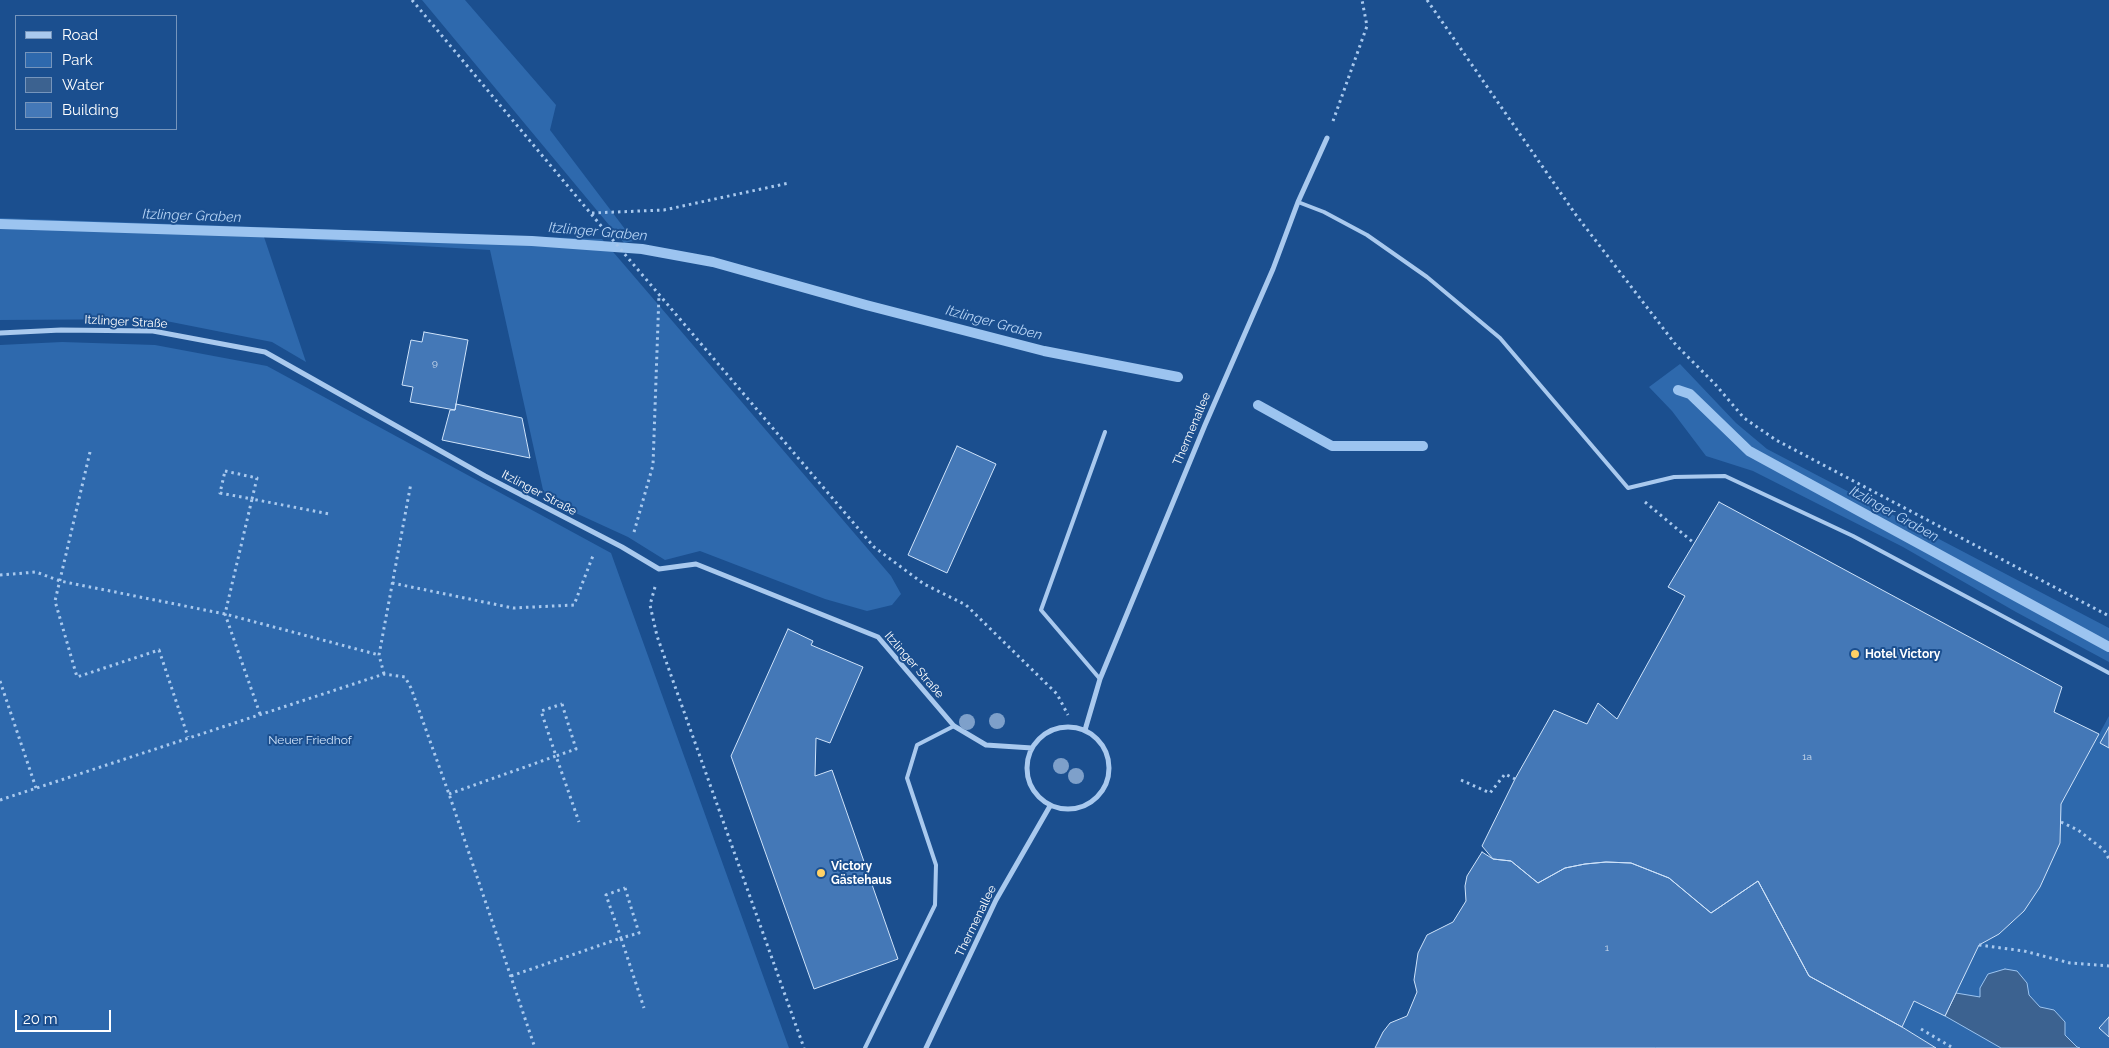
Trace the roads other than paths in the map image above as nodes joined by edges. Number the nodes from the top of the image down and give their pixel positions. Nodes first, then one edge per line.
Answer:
1 (1327, 138) road end
2 (1298, 202) junction
3 (0, 333) edge
4 (1105, 432) dead end
5 (2109, 673) edge
6 (1100, 678) junction
7 (954, 726) junction
8 (1086, 730) junction
9 (1032, 748) junction
10 (1050, 806) junction
11 (865, 1048) edge
12 (926, 1048) edge

1 - 2 street, Thermenallee
2 - 5 lane
2 - 6 street, Thermenallee
3 - 7 street, Itzlinger Straße
4 - 6 lane
6 - 8 street, Thermenallee
7 - 9 street, Itzlinger Straße
7 - 11 lane
8 - 9 street
8 - 10 street
9 - 10 street
10 - 12 street, Thermenallee

